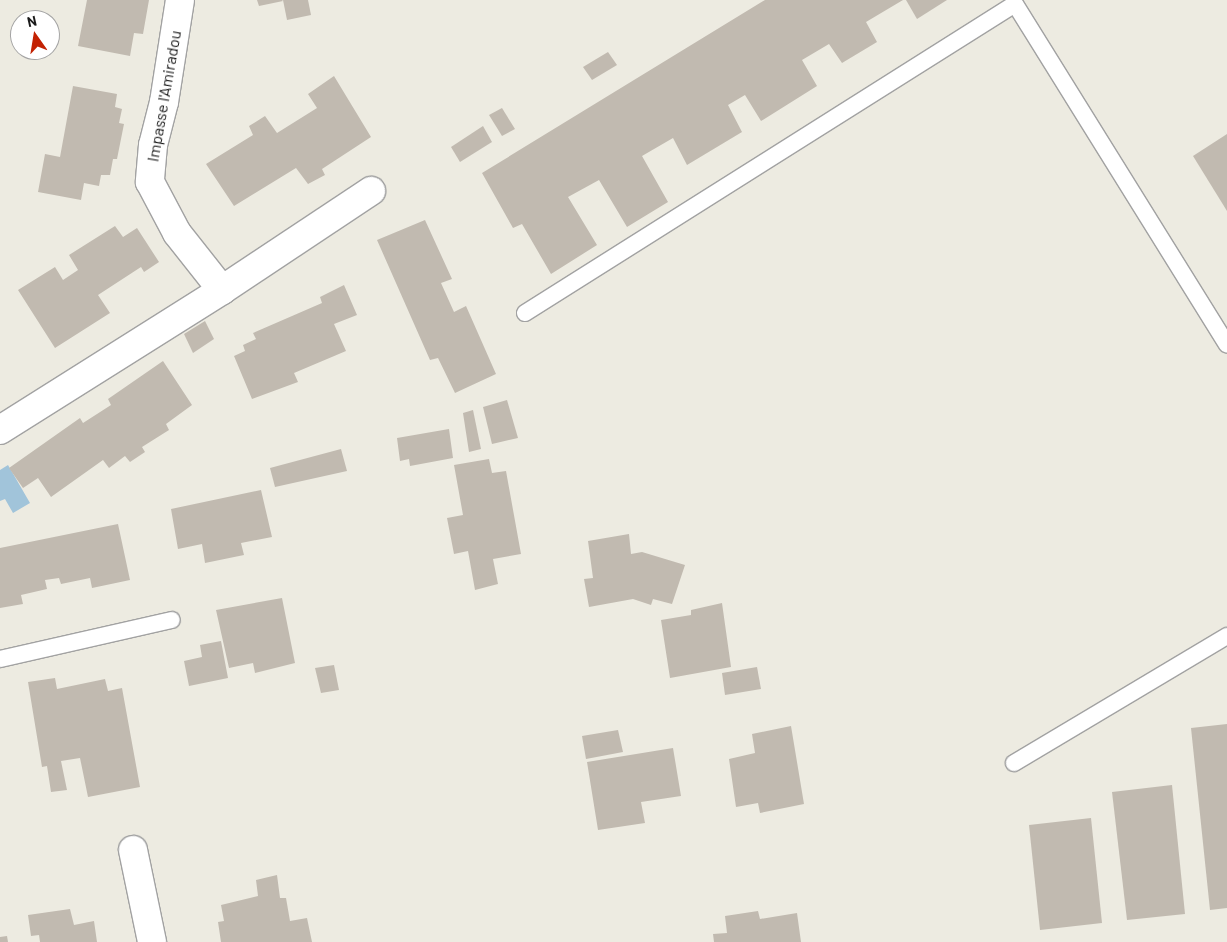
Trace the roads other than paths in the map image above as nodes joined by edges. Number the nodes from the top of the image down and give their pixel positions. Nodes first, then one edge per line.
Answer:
1 (180, 0) edge
2 (371, 191) dead end
3 (222, 290) junction
4 (525, 313) dead end
5 (1227, 344) edge
6 (0, 430) edge
7 (172, 620) dead end
8 (1227, 636) edge
9 (0, 659) edge
10 (1014, 763) dead end
11 (133, 850) dead end
12 (152, 942) edge

1 - 3 street, Impasse l'Amiradou
2 - 3 street
3 - 6 street
4 - 5 lane
7 - 9 lane
8 - 10 lane
11 - 12 street

